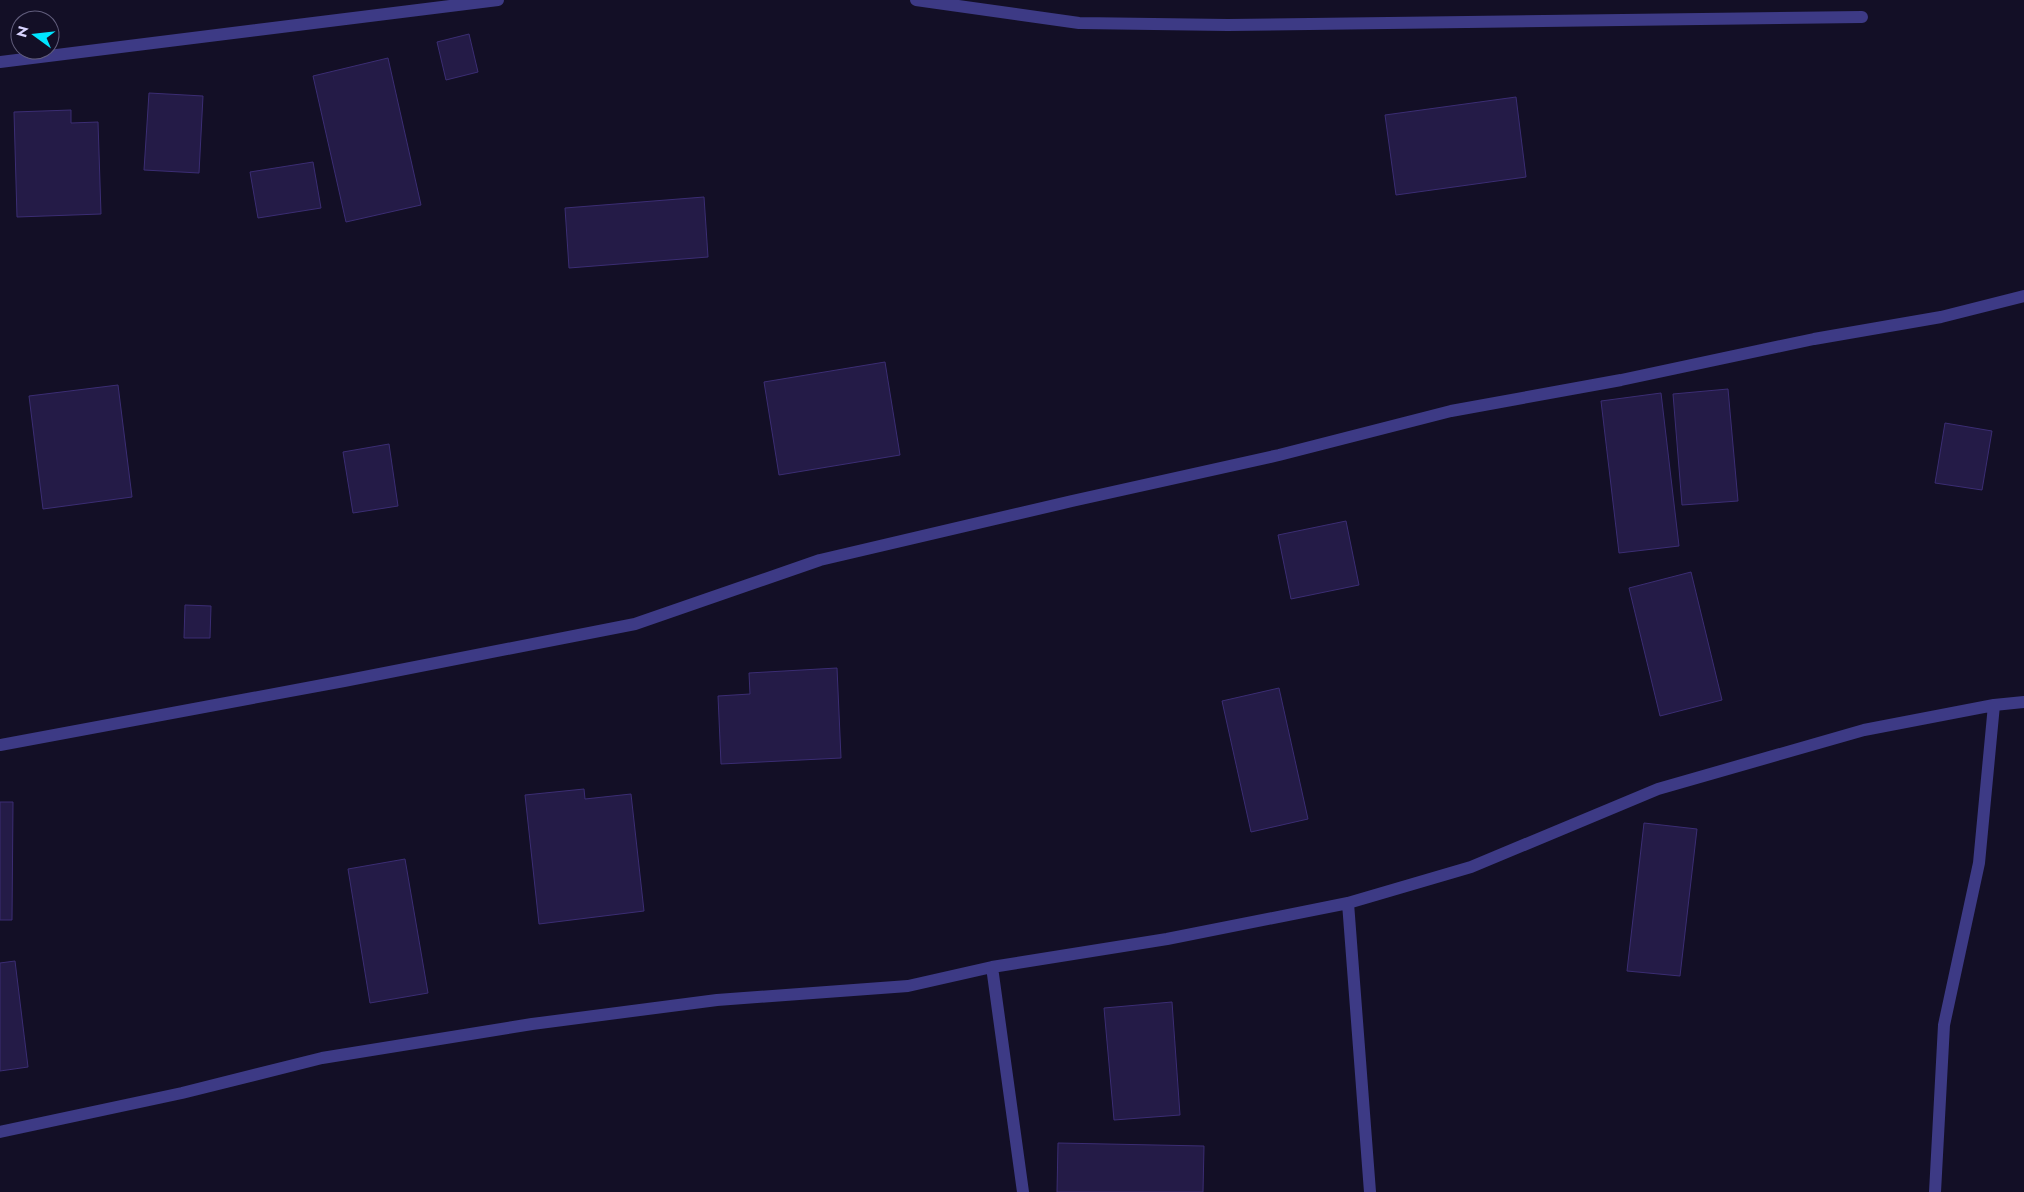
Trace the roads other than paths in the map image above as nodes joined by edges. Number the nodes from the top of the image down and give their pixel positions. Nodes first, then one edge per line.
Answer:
1 (498, 0) edge
2 (916, 0) edge
3 (1862, 17) dead end
4 (0, 62) edge
5 (2024, 296) edge
6 (2024, 702) edge
7 (1994, 705) junction
8 (0, 745) edge
9 (1348, 903) junction
10 (992, 967) junction
11 (0, 1132) edge
12 (1023, 1192) edge
13 (1370, 1192) edge
14 (1935, 1192) edge

1 - 4 street
2 - 3 street
5 - 8 street
6 - 7 street
7 - 9 street
7 - 14 street
9 - 10 street
9 - 13 street
10 - 11 street
10 - 12 street

